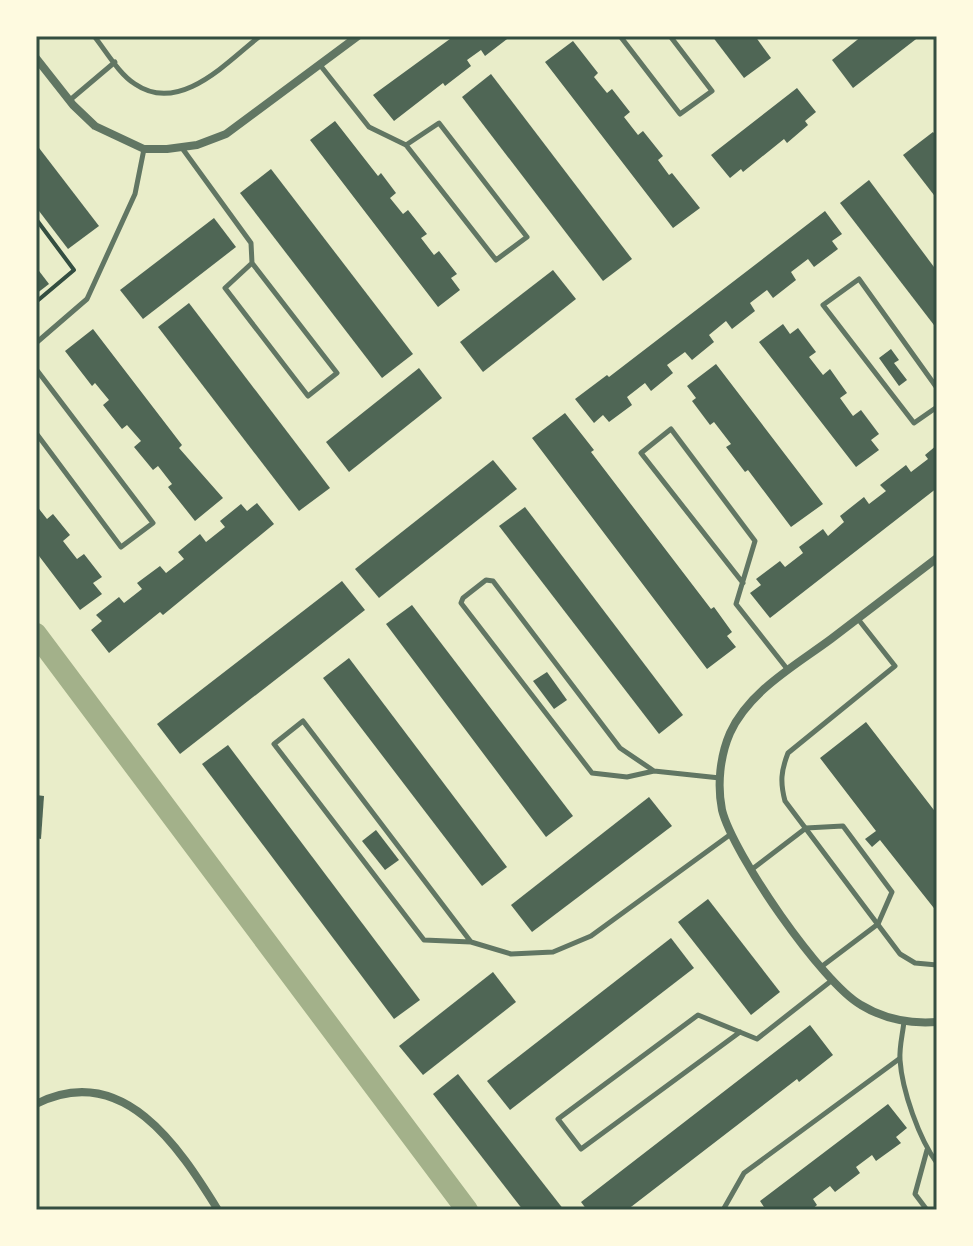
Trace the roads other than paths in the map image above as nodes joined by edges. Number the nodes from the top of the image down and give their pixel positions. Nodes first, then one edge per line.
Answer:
1 (94, 36) edge
2 (260, 36) edge
3 (358, 36) edge
4 (620, 36) edge
5 (670, 36) edge
6 (36, 58) edge
7 (115, 62) junction
8 (320, 65) junction
9 (69, 100) junction
10 (406, 145) junction
11 (182, 148) junction
12 (144, 149) junction
13 (252, 263) junction
14 (36, 343) edge
15 (36, 369) edge
16 (937, 388) edge
17 (937, 407) edge
18 (36, 433) edge
19 (937, 558) edge
20 (743, 583) junction
21 (858, 618) junction
22 (788, 671) junction
23 (654, 771) junction
24 (720, 778) junction
25 (806, 828) junction
26 (731, 834) junction
27 (751, 870) junction
28 (878, 924) junction
29 (471, 942) junction
30 (937, 965) edge
31 (821, 967) junction
32 (831, 981) junction
33 (904, 1021) junction
34 (937, 1022) edge
35 (740, 1032) junction
36 (899, 1059) junction
37 (36, 1104) edge
38 (927, 1149) junction
39 (937, 1163) edge
40 (218, 1210) edge
41 (723, 1210) edge
42 (927, 1210) edge

1 - 7 lane
2 - 7 lane
3 - 8 street
4 - 5 lane
6 - 9 street
7 - 9 lane
8 - 10 lane
8 - 11 street
9 - 12 street
10 - 10 lane
11 - 12 street
11 - 13 lane
12 - 14 lane
13 - 13 lane
15 - 18 lane
16 - 17 lane
19 - 21 street
20 - 20 lane
20 - 22 lane
21 - 22 street
21 - 25 lane
22 - 24 street
23 - 23 lane
23 - 24 lane
24 - 26 street
25 - 27 lane
25 - 28 lane
25 - 28 lane
26 - 27 street
26 - 29 lane
27 - 31 street
28 - 30 lane
28 - 31 lane
29 - 29 lane
31 - 32 street
32 - 33 street
32 - 35 lane
33 - 34 street
33 - 36 lane
35 - 35 lane
36 - 38 lane
36 - 41 lane
37 - 40 street
38 - 39 lane
38 - 42 lane

